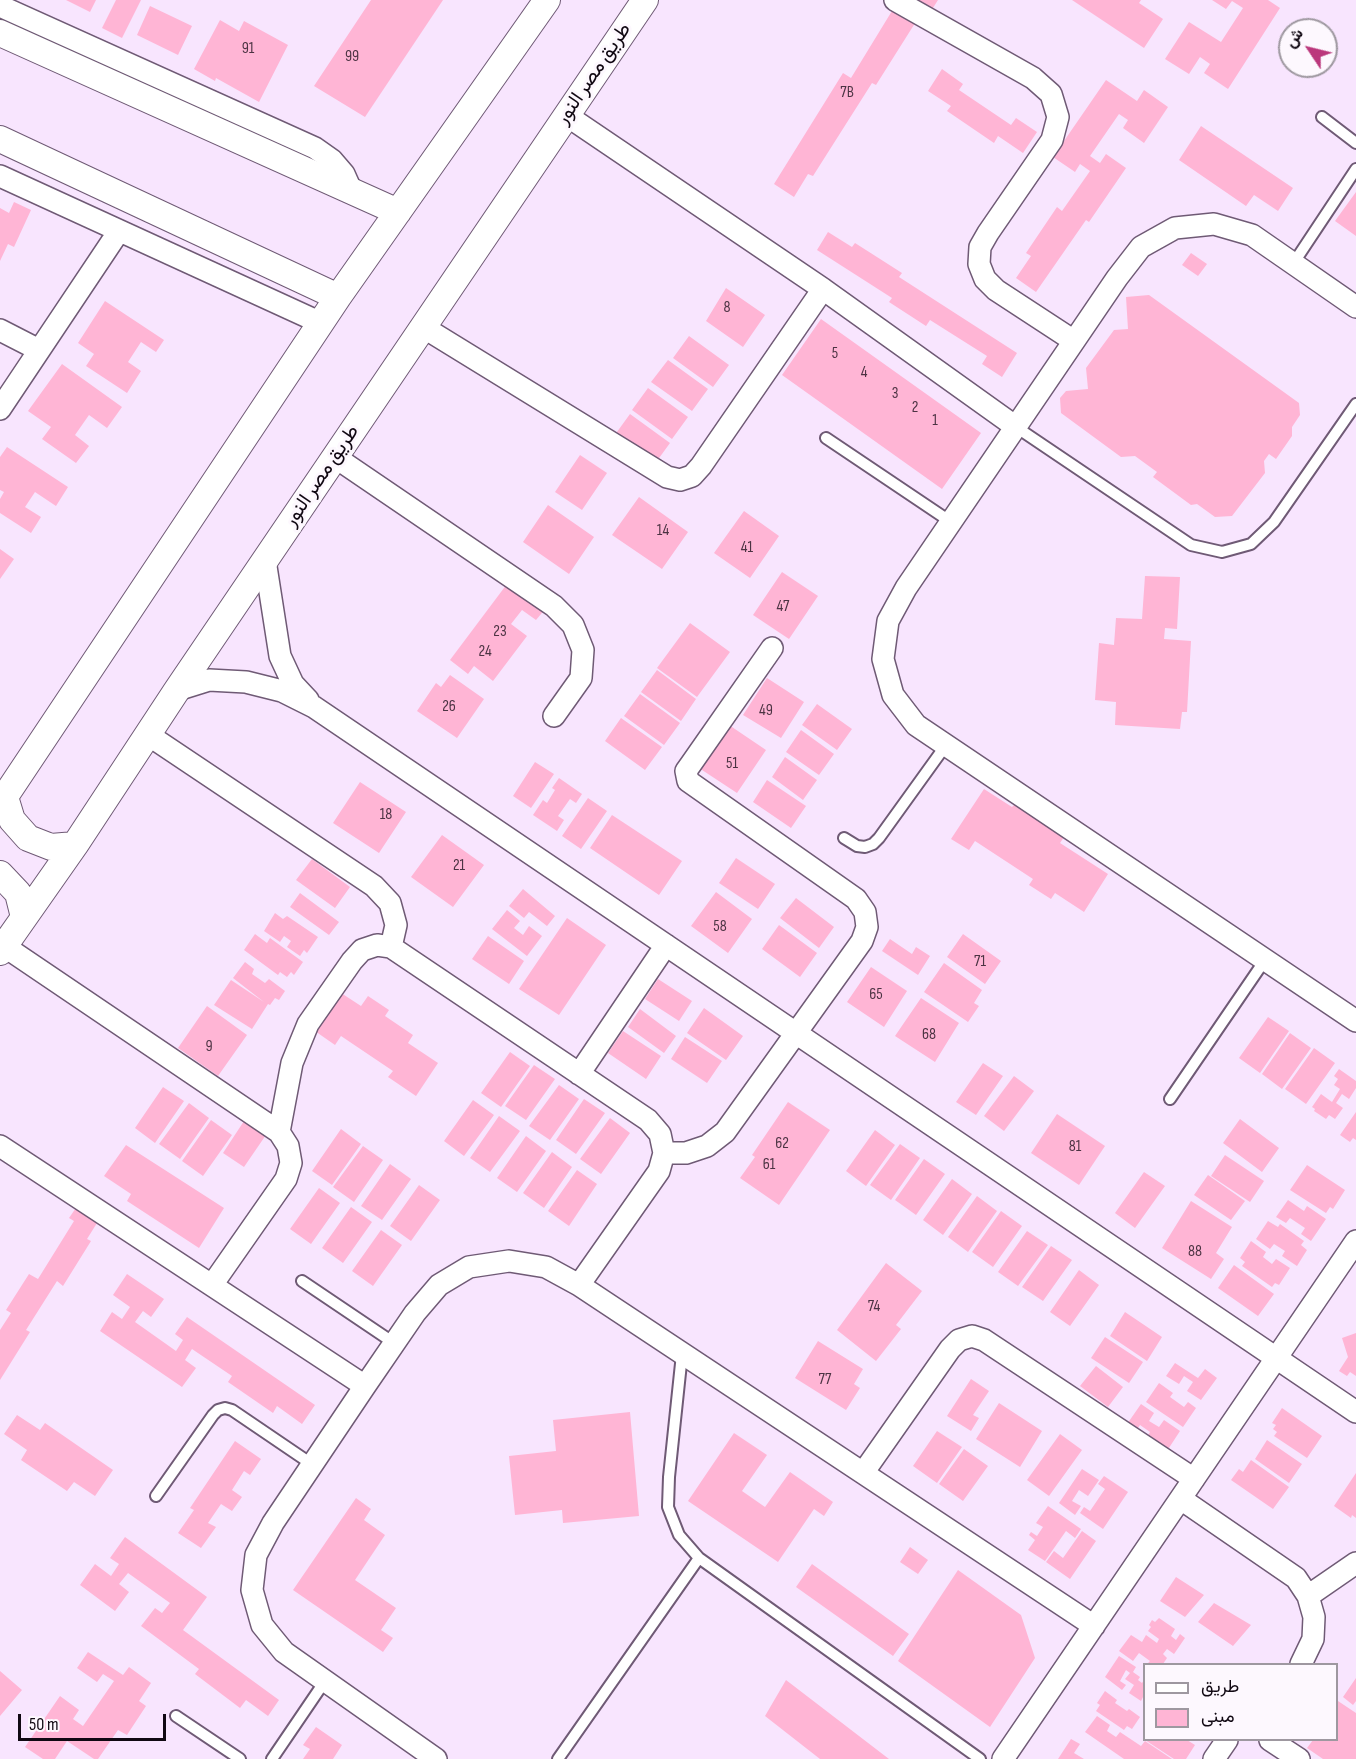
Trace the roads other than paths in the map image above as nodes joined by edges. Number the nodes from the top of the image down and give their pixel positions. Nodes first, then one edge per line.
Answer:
1 (547, 0) edge
2 (645, 0) edge
3 (895, 0) edge
4 (0, 6) edge
5 (0, 33) edge
6 (566, 115) junction
7 (1322, 117) dead end
8 (0, 139) edge
9 (1356, 143) edge
10 (1356, 169) edge
11 (0, 176) edge
12 (352, 192) junction
13 (398, 212) junction
14 (119, 231) junction
15 (1293, 264) junction
16 (823, 289) junction
17 (338, 297) junction
18 (1356, 307) edge
19 (321, 323) junction
20 (423, 327) junction
21 (0, 330) edge
22 (1074, 341) junction
23 (39, 350) junction
24 (1356, 404) edge
25 (0, 409) edge
26 (1016, 427) junction
27 (826, 438) dead end
28 (335, 457) junction
29 (951, 522) junction
30 (265, 560) junction
31 (771, 648) dead end
32 (177, 690) junction
33 (314, 707) junction
34 (554, 716) dead end
35 (147, 734) junction
36 (946, 745) junction
37 (3, 800) edge
38 (844, 838) dead end
39 (75, 845) junction
40 (0, 874) edge
41 (24, 917) junction
42 (666, 945) junction
43 (391, 947) junction
44 (2, 949) edge
45 (1265, 960) junction
46 (1356, 1021) edge
47 (796, 1033) junction
48 (579, 1074) junction
49 (1170, 1099) dead end
50 (279, 1132) junction
51 (0, 1146) edge
52 (664, 1153) junction
53 (1355, 1246) edge
54 (302, 1281) dead end
55 (212, 1285) junction
56 (579, 1285) junction
57 (394, 1343) junction
58 (682, 1353) junction
59 (1276, 1358) junction
60 (365, 1386) junction
61 (1356, 1412) edge
62 (313, 1465) junction
63 (863, 1473) junction
64 (1194, 1479) junction
65 (156, 1496) dead end
66 (1181, 1499) junction
67 (699, 1558) junction
68 (1356, 1563) edge
69 (1308, 1596) junction
70 (1094, 1626) junction
71 (1302, 1663) edge
72 (325, 1681) junction
73 (176, 1716) dead end
74 (1226, 1741) edge
75 (1272, 1741) edge
76 (240, 1759) edge
77 (272, 1759) edge
78 (436, 1759) edge
79 (558, 1759) edge
80 (980, 1759) edge
81 (1004, 1759) edge
82 (1214, 1759) edge
83 (1299, 1759) edge

1 - 13 street
2 - 6 street, طريق مصر النور
3 - 22 street
4 - 12 street
5 - 12 street
6 - 16 street
6 - 20 street, طريق مصر النور
7 - 9 lane
8 - 17 street
10 - 15 lane
11 - 14 street
12 - 13 street
13 - 17 street
14 - 19 street
14 - 23 street
15 - 18 street
15 - 22 street
16 - 20 street
16 - 26 street
17 - 19 street
19 - 37 street
20 - 28 street, طريق مصر النور
21 - 23 street
22 - 26 street
23 - 25 street
24 - 26 lane
26 - 29 street
27 - 29 lane
28 - 30 street, طريق مصر النور
28 - 34 street
29 - 36 street
30 - 32 street, طريق مصر النور
30 - 33 street
31 - 47 street
32 - 33 street
32 - 35 street, طريق مصر النور
33 - 42 street
35 - 39 street, طريق مصر النور
35 - 43 street
36 - 38 lane
36 - 45 street
37 - 39 street
39 - 41 street, طريق مصر النور
40 - 41 street
41 - 44 street, طريق مصر النور
42 - 47 street
42 - 48 street
43 - 48 street
43 - 50 street
44 - 50 street
45 - 46 street
45 - 49 lane
47 - 52 street
47 - 59 street
48 - 52 street
50 - 55 street
51 - 55 street
52 - 56 street
53 - 59 street
54 - 57 lane
55 - 60 street
56 - 57 street
56 - 58 street
57 - 60 street
58 - 63 street
58 - 67 lane
59 - 61 street
59 - 64 street
60 - 62 street
62 - 65 lane
62 - 72 street
63 - 64 street
63 - 70 street
64 - 66 street
66 - 69 street
66 - 70 street
67 - 79 lane
67 - 80 lane
68 - 69 street
69 - 71 street
70 - 81 street
72 - 77 lane
72 - 78 street
73 - 76 lane
74 - 82 street
75 - 83 street

